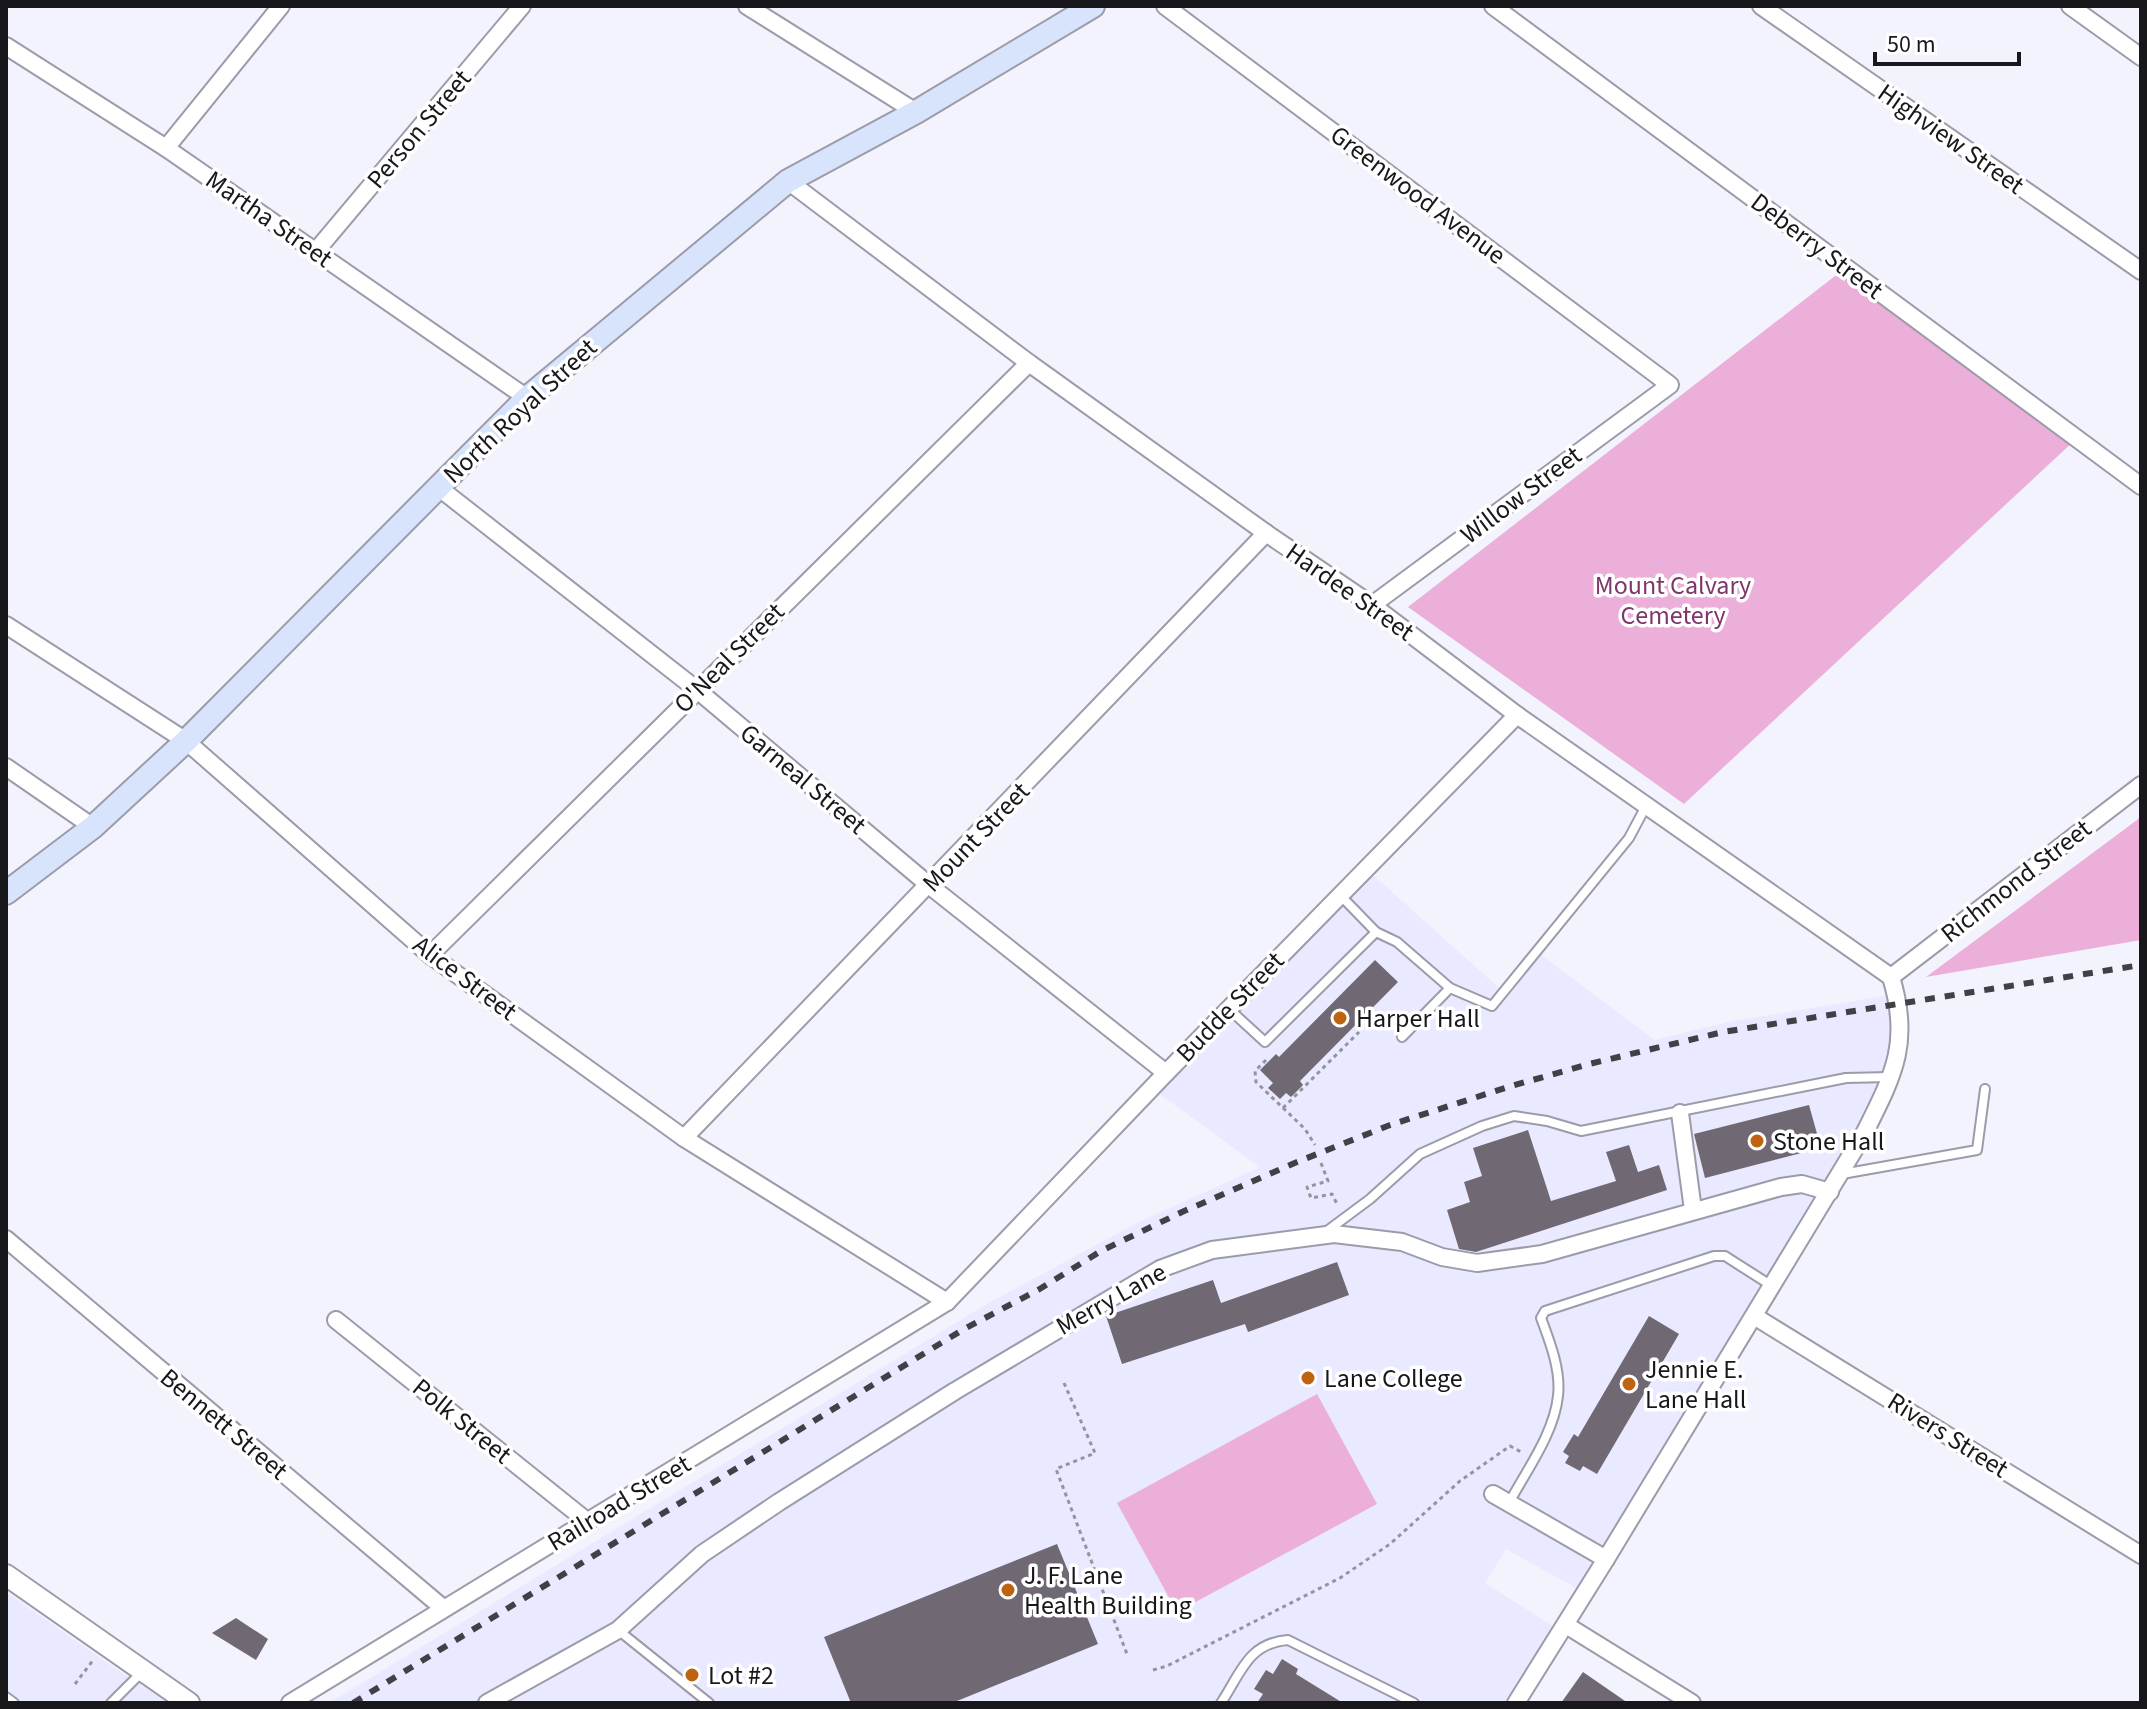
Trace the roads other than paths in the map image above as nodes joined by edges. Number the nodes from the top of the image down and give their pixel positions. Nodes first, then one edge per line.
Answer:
1 (281, 6) edge
2 (522, 6) edge
3 (747, 6) edge
4 (1093, 6) edge
5 (1165, 6) edge
6 (1493, 6) edge
7 (1761, 6) edge
8 (2070, 6) edge
9 (6, 46) edge
10 (2141, 57) edge
11 (916, 112) junction
12 (166, 148) junction
13 (788, 181) junction
14 (316, 251) junction
15 (2141, 271) edge
16 (1029, 363) junction
17 (1670, 385) joint
18 (527, 398) junction
19 (2141, 486) edge
20 (438, 487) junction
21 (1266, 533) junction
22 (1372, 605) junction
23 (6, 625) edge
24 (696, 689) junction
25 (1517, 715) junction
26 (186, 741) junction
27 (6, 767) edge
28 (2141, 785) edge
29 (1646, 805) junction
30 (93, 827) junction
31 (930, 886) junction
32 (6, 893) edge
33 (1340, 895) junction
34 (1376, 932) junction
35 (430, 955) junction
36 (1891, 977) junction
37 (1450, 988) junction
38 (1229, 1008) junction
39 (1402, 1037) dead end
40 (1166, 1073) junction
41 (1891, 1077) junction
42 (1985, 1089) dead end
43 (1680, 1113) junction
44 (684, 1138) junction
45 (1841, 1175) junction
46 (1830, 1192) junction
47 (1693, 1210) junction
48 (1322, 1235) junction
49 (6, 1239) edge
50 (1773, 1286) junction
51 (947, 1302) junction
52 (1754, 1316) junction
53 (336, 1320) dead end
54 (1493, 1494) dead end
55 (1509, 1503) junction
56 (588, 1522) junction
57 (2141, 1555) edge
58 (1606, 1559) junction
59 (6, 1575) edge
60 (443, 1608) junction
61 (1566, 1625) junction
62 (618, 1630) junction
63 (142, 1672) junction
64 (6, 1697) edge
65 (14, 1703) edge
66 (111, 1703) edge
67 (189, 1703) edge
68 (290, 1703) edge
69 (487, 1703) edge
70 (709, 1703) edge
71 (1221, 1703) edge
72 (1414, 1703) edge
73 (1516, 1703) edge
74 (1692, 1703) edge

1 - 12 street
2 - 14 street, Person Street
3 - 11 street
4 - 11 main road, North Royal Street
5 - 17 street, Greenwood Avenue
6 - 19 street, Deberry Street
7 - 15 street, Highview Street
8 - 10 street
9 - 12 street, Martha Street
11 - 13 main road, North Royal Street
12 - 14 street, Martha Street
13 - 16 street, Hardee Street
13 - 18 main road, North Royal Street
14 - 18 street, Martha Street
16 - 21 street, Hardee Street
16 - 24 street, O'Neal Street
17 - 22 street, Willow Street
18 - 20 main road, North Royal Street
20 - 24 street, Garneal Street
20 - 26 main road, North Royal Street
21 - 22 street, Hardee Street
21 - 31 street, Mount Street
22 - 25 street, Hardee Street
23 - 26 street, Alice Street
24 - 31 street, Garneal Street
24 - 35 street, O'Neal Street
25 - 29 street, Hardee Street
25 - 33 street, Budde Street
26 - 30 main road, North Royal Street
26 - 35 street, Alice Street
27 - 30 street
28 - 36 street, Richmond Street
29 - 36 street, Hardee Street
29 - 37 lane
30 - 32 main road, North Royal Street
31 - 40 street, Garneal Street
31 - 44 street, Mount Street
33 - 34 lane
33 - 38 street, Budde Street
34 - 37 lane
34 - 38 lane
35 - 44 street, Alice Street
36 - 41 street
37 - 39 lane
38 - 40 street, Budde Street
40 - 51 street, Budde Street
41 - 43 lane
41 - 45 street
42 - 45 lane
43 - 47 street
43 - 48 lane
44 - 51 street, Alice Street
45 - 46 street
46 - 47 street, Merry Lane
46 - 50 street
47 - 48 street, Merry Lane
48 - 62 street, Merry Lane
49 - 60 street, Bennett Street
50 - 52 street
50 - 55 lane
51 - 56 street, Railroad Street
52 - 57 street, Rivers Street
52 - 58 street
53 - 56 street, Polk Street
54 - 55 street
55 - 58 street
56 - 60 street, Railroad Street
58 - 61 street
59 - 63 street
60 - 68 street, Railroad Street
61 - 73 street
61 - 74 street
62 - 69 street, Merry Lane
62 - 70 lane
63 - 66 lane
63 - 67 street
64 - 65 lane
71 - 72 lane

